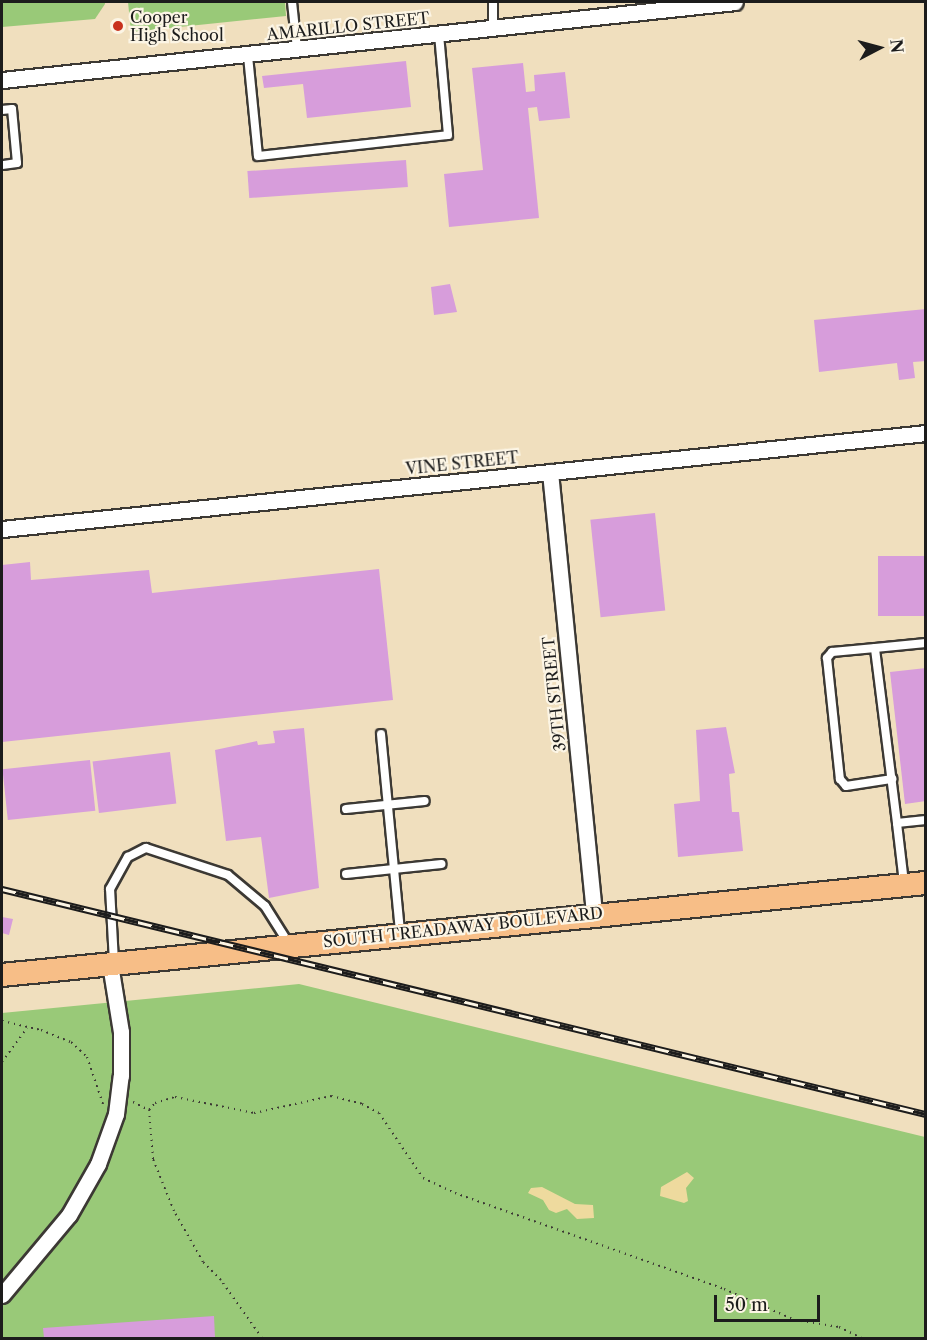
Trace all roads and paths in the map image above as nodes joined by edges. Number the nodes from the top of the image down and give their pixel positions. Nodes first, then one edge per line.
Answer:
1 (292, 2) edge
2 (493, 2) edge
3 (735, 2) edge
4 (493, 28) junction
5 (439, 34) junction
6 (297, 49) junction
7 (248, 56) junction
8 (2, 80) edge
9 (2, 110) edge
10 (2, 165) edge
11 (926, 433) edge
12 (550, 472) junction
13 (2, 529) edge
14 (926, 643) edge
15 (875, 648) junction
16 (381, 734) dead end
17 (892, 779) junction
18 (425, 801) dead end
19 (388, 805) junction
20 (346, 809) dead end
21 (926, 820) edge
22 (897, 823) junction
23 (441, 864) dead end
24 (394, 869) junction
25 (346, 874) dead end
26 (915, 884) edge
27 (594, 913) junction
28 (400, 934) junction
29 (290, 945) junction
30 (112, 964) junction
31 (2, 975) edge
32 (2, 1021) edge
33 (27, 1028) junction
34 (2, 1062) edge
35 (128, 1101) dead end
36 (105, 1106) dead end
37 (149, 1110) junction
38 (2, 1295) edge
39 (262, 1338) edge
40 (862, 1338) edge

1 - 6 lane
2 - 4 lane
3 - 4 street, AMARILLO STREET
4 - 5 street, AMARILLO STREET
5 - 6 street, AMARILLO STREET
5 - 7 lane
6 - 7 street, AMARILLO STREET
7 - 8 street, AMARILLO STREET
9 - 10 lane
11 - 12 street, VINE STREET
12 - 13 street, VINE STREET
12 - 27 street, 39TH STREET
14 - 15 lane
15 - 17 lane
15 - 17 lane
16 - 19 lane
17 - 22 lane
18 - 19 lane
19 - 20 lane
19 - 24 lane
21 - 22 lane
22 - 26 lane
23 - 24 lane
24 - 25 lane
24 - 28 lane
26 - 27 main road, SOUTH TREADAWAY BOULEVARD
27 - 28 main road, SOUTH TREADAWAY BOULEVARD
28 - 29 main road, SOUTH TREADAWAY BOULEVARD
29 - 30 main road, SOUTH TREADAWAY BOULEVARD
29 - 30 lane
30 - 31 main road, SOUTH TREADAWAY BOULEVARD
30 - 38 street
32 - 33 path
33 - 34 path
33 - 36 path
35 - 37 path
37 - 39 path
37 - 40 path

